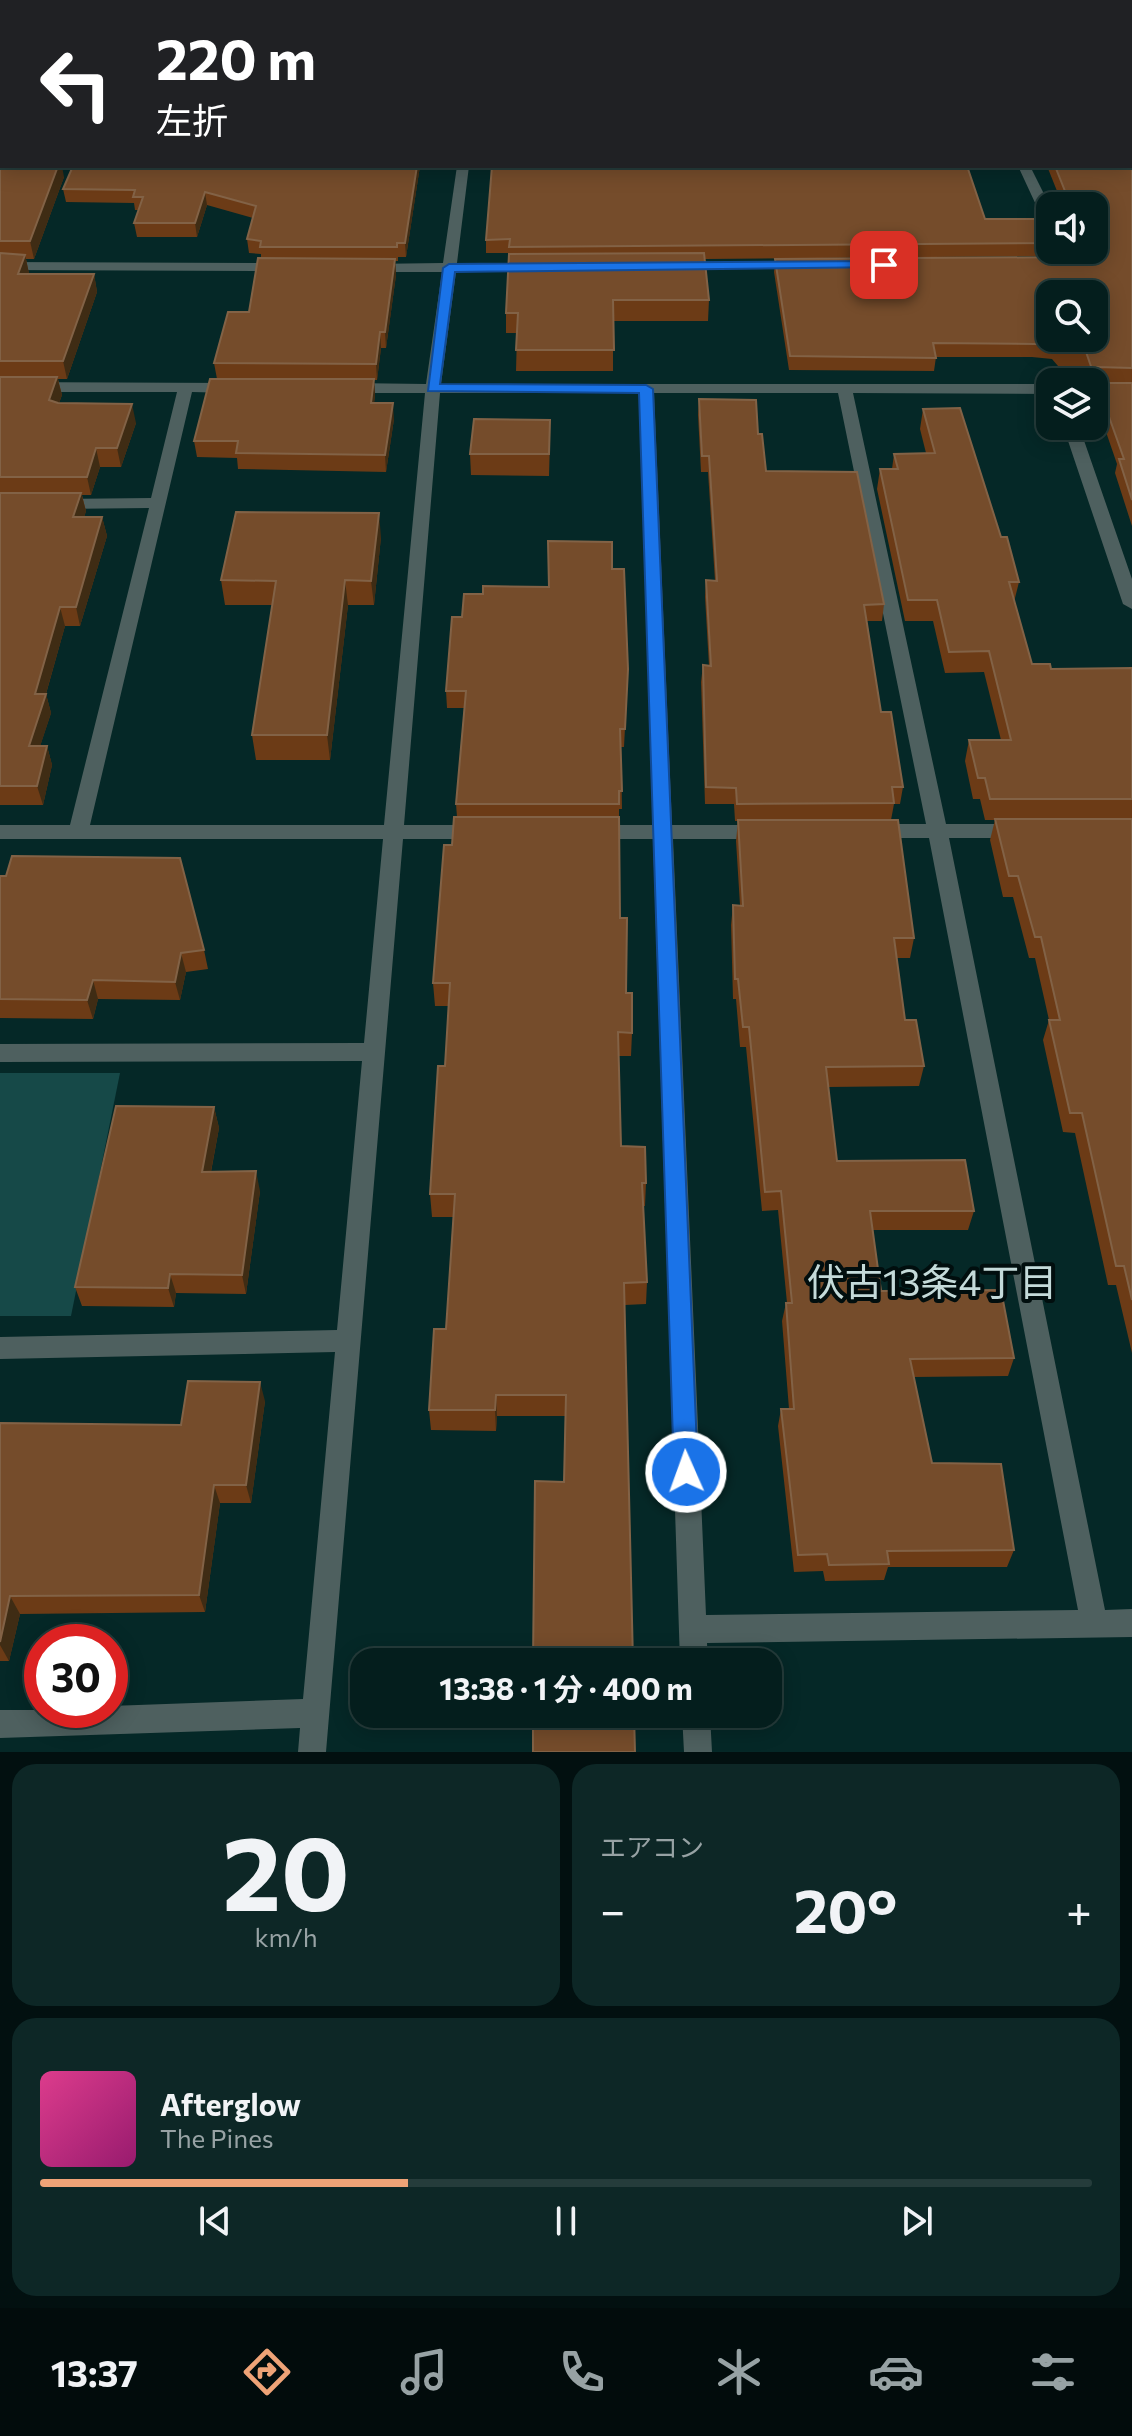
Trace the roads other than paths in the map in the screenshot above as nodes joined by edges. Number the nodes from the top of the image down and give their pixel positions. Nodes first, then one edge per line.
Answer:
1 (463, 168) edge
2 (1025, 168) edge
3 (1037, 192) edge
4 (816, 265) edge
5 (0, 266) edge
6 (672, 266) edge
7 (294, 267) edge
8 (545, 267) edge
9 (356, 268) edge
10 (449, 268) junction
11 (0, 387) edge
12 (186, 387) junction
13 (247, 388) edge
14 (340, 388) edge
15 (433, 388) junction
16 (646, 389) junction
17 (1036, 389) edge
18 (845, 390) junction
19 (1076, 440) edge
20 (158, 503) junction
21 (47, 504) edge
22 (1132, 604) edge
23 (1038, 830) edge
24 (852, 831) edge
25 (937, 831) junction
26 (0, 832) edge
27 (394, 832) junction
28 (500, 832) edge
29 (578, 832) edge
30 (662, 832) junction
31 (790, 832) edge
32 (78, 833) junction
33 (374, 1052) junction
34 (0, 1053) edge
35 (349, 1341) junction
36 (0, 1348) edge
37 (1094, 1623) junction
38 (1132, 1623) edge
39 (692, 1629) junction
40 (693, 1648) edge
41 (317, 1713) junction
42 (0, 1724) edge
43 (697, 1728) edge
44 (312, 1752) edge
45 (698, 1752) edge

1 - 10 street
2 - 3 street
4 - 6 street
5 - 7 street
8 - 10 street
9 - 10 street
10 - 15 street
11 - 12 street
12 - 13 street
12 - 20 street
14 - 15 street
15 - 16 street
15 - 27 street
16 - 18 street
16 - 30 street
17 - 18 street
18 - 25 street
19 - 22 street
20 - 21 street
20 - 32 street
23 - 25 street
24 - 25 street
25 - 37 street
26 - 32 street
27 - 28 street
27 - 32 street
27 - 33 street
29 - 30 street
30 - 31 street
30 - 39 street
33 - 34 street
33 - 35 street
35 - 36 street
35 - 41 street
37 - 38 street
37 - 39 street
39 - 40 street
41 - 42 street
41 - 44 street
43 - 45 street

